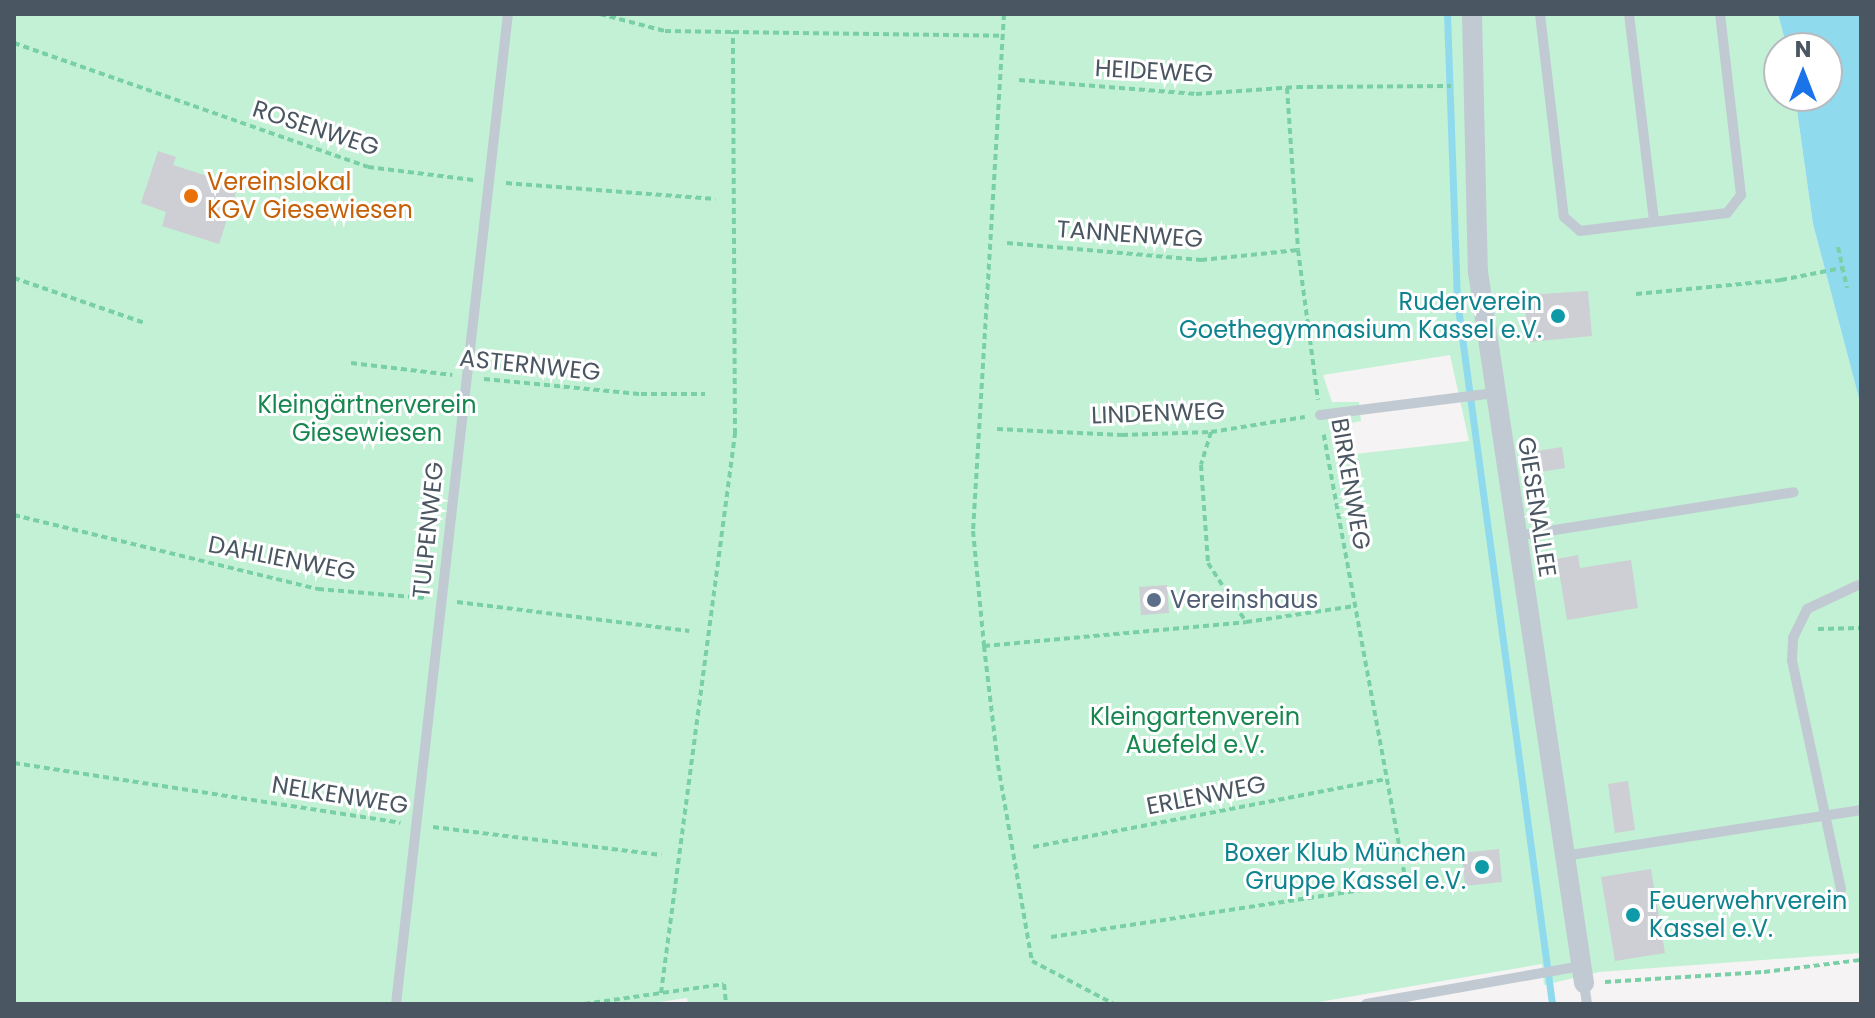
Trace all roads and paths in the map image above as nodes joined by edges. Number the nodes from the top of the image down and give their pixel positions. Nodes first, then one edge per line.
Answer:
1 (508, 14) edge
2 (600, 14) edge
3 (1004, 14) edge
4 (1472, 14) edge
5 (1540, 14) edge
6 (1629, 14) edge
7 (1720, 14) edge
8 (733, 32) junction
9 (1004, 36) junction
10 (14, 43) edge
11 (1019, 80) dead end
12 (1454, 86) dead end
13 (1287, 88) junction
14 (486, 182) junction
15 (715, 199) dead end
16 (1654, 222) junction
17 (1007, 243) dead end
18 (1838, 247) dead end
19 (1298, 250) junction
20 (1842, 268) junction
21 (14, 278) edge
22 (1847, 288) dead end
23 (1636, 294) dead end
24 (145, 323) dead end
25 (351, 363) dead end
26 (466, 377) junction
27 (705, 394) dead end
28 (1485, 394) junction
29 (1320, 415) junction
30 (997, 429) dead end
31 (1211, 432) junction
32 (1794, 492) dead end
33 (14, 515) edge
34 (1515, 536) junction
35 (1858, 585) dead end
36 (441, 600) junction
37 (1355, 606) junction
38 (1246, 622) junction
39 (1861, 628) edge
40 (1795, 629) junction
41 (689, 631) dead end
42 (984, 646) junction
43 (14, 763) edge
44 (1385, 779) junction
45 (1861, 810) edge
46 (1826, 819) junction
47 (416, 825) junction
48 (1033, 847) dead end
49 (661, 855) dead end
50 (1564, 856) junction
51 (1841, 889) dead end
52 (1051, 937) dead end
53 (1861, 960) edge
54 (1584, 985) edge
55 (661, 993) junction
56 (396, 1004) edge
57 (584, 1004) edge
58 (726, 1004) edge
59 (1114, 1004) edge
60 (1366, 1004) edge

1 - 14 lane, TULPENWEG
2 - 8 path
3 - 9 path
4 - 28 street, GIESENALLEE
5 - 16 lane
6 - 16 lane
7 - 16 lane
8 - 9 path
8 - 55 path
9 - 42 path
10 - 14 path, ROSENWEG
11 - 13 path, HEIDEWEG
12 - 13 path, HEIDEWEG
13 - 19 path, BIRKENWEG
14 - 15 path, ROSENWEG
14 - 26 lane, TULPENWEG
17 - 19 path, TANNENWEG
18 - 20 path
19 - 29 path, BIRKENWEG
20 - 22 path
20 - 23 path
21 - 24 path
25 - 26 path, ASTERNWEG
26 - 27 path, ASTERNWEG
26 - 36 lane, TULPENWEG
28 - 29 lane
28 - 34 street, GIESENALLEE
29 - 31 path, LINDENWEG
29 - 37 path, BIRKENWEG
30 - 31 path, LINDENWEG
31 - 38 path
32 - 34 lane
33 - 36 path, DAHLIENWEG
34 - 50 street, GIESENALLEE
35 - 40 lane
36 - 41 path, DAHLIENWEG
36 - 47 lane, TULPENWEG
37 - 38 path
37 - 44 path, BIRKENWEG
38 - 42 path
39 - 40 path
40 - 46 lane
42 - 59 path
43 - 47 path, NELKENWEG
44 - 48 path, ERLENWEG
44 - 52 path, BIRKENWEG
45 - 46 lane
46 - 50 lane
46 - 51 lane
47 - 49 path, NELKENWEG
47 - 56 lane, TULPENWEG
50 - 54 street, GIESENALLEE
53 - 54 path
54 - 60 lane
55 - 57 path
55 - 58 path

